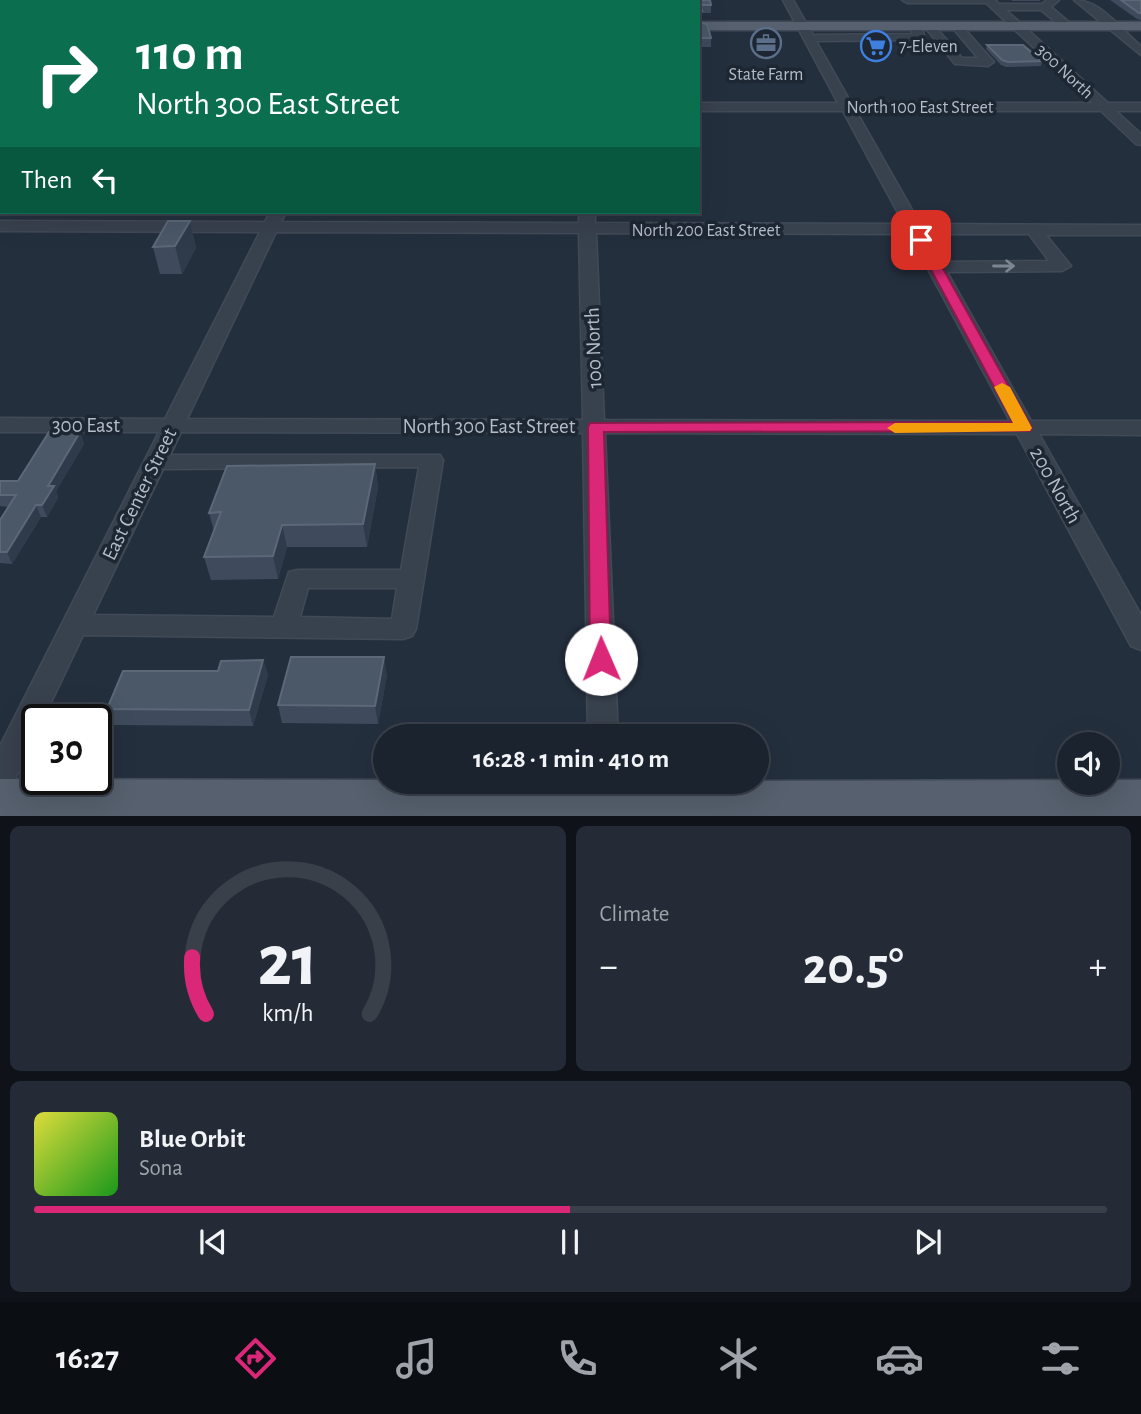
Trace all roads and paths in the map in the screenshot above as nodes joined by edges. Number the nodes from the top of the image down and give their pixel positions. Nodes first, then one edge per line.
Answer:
1 (788, 0) edge
2 (907, 0) edge
3 (1088, 2) edge
4 (993, 3) edge
5 (1050, 12) edge
6 (700, 26) edge
7 (922, 26) junction
8 (959, 26) junction
9 (1018, 26) junction
10 (1115, 26) junction
11 (1141, 26) edge
12 (806, 32) junction
13 (1141, 52) edge
14 (700, 107) edge
15 (848, 107) junction
16 (1105, 107) junction
17 (1141, 107) edge
18 (1141, 141) edge
19 (522, 214) edge
20 (275, 219) edge
21 (447, 220) edge
22 (588, 221) edge
23 (0, 226) edge
24 (522, 229) junction
25 (916, 230) junction
26 (1034, 230) junction
27 (1141, 230) edge
28 (935, 267) junction
29 (0, 425) edge
30 (173, 425) junction
31 (596, 427) junction
32 (1024, 428) junction
33 (1141, 428) edge
34 (155, 462) junction
35 (411, 579) junction
36 (75, 625) junction
37 (284, 627) junction
38 (1141, 639) edge
39 (603, 724) edge
40 (0, 777) edge
41 (0, 798) edge
42 (604, 799) edge
43 (1141, 799) edge

1 - 12 street, 200 North
2 - 4 street
3 - 10 street
4 - 5 street
4 - 8 street
4 - 9 street, 300 North
5 - 9 main road
5 - 10 main road
6 - 12 main road
7 - 8 main road
7 - 8 street
7 - 12 main road
8 - 9 main road
9 - 16 street, 300 North
10 - 11 main road
10 - 13 street
12 - 15 street, 200 North
14 - 15 street, North 100 East Street
15 - 16 street, North 100 East Street
15 - 25 street, 200 North
16 - 17 street, North 100 East Street
16 - 18 street, 300 North
19 - 24 street
20 - 21 street, North 200 East Street
20 - 23 street, North 200 East Street
20 - 30 street, East Center Street
21 - 24 street, North 200 East Street
22 - 24 street, North 200 East Street
22 - 25 street, North 200 East Street
22 - 31 street, 100 North
25 - 26 street, North 200 East Street
25 - 28 street, 200 North
26 - 27 street, North 200 East Street
28 -> 26 street
28 - 32 street, 200 North
29 - 30 street, 300 East
30 - 31 street, North 300 East Street
30 - 34 street, East Center Street
31 - 32 street, North 300 East Street
31 - 39 street, 100 North
32 - 33 street, North 300 East Street
32 - 38 street, 200 North
34 - 35 street
34 - 36 street, East Center Street
35 - 37 street
35 - 37 street
36 - 37 street
36 - 40 street, East Center Street
41 - 42 main road
42 - 43 main road

